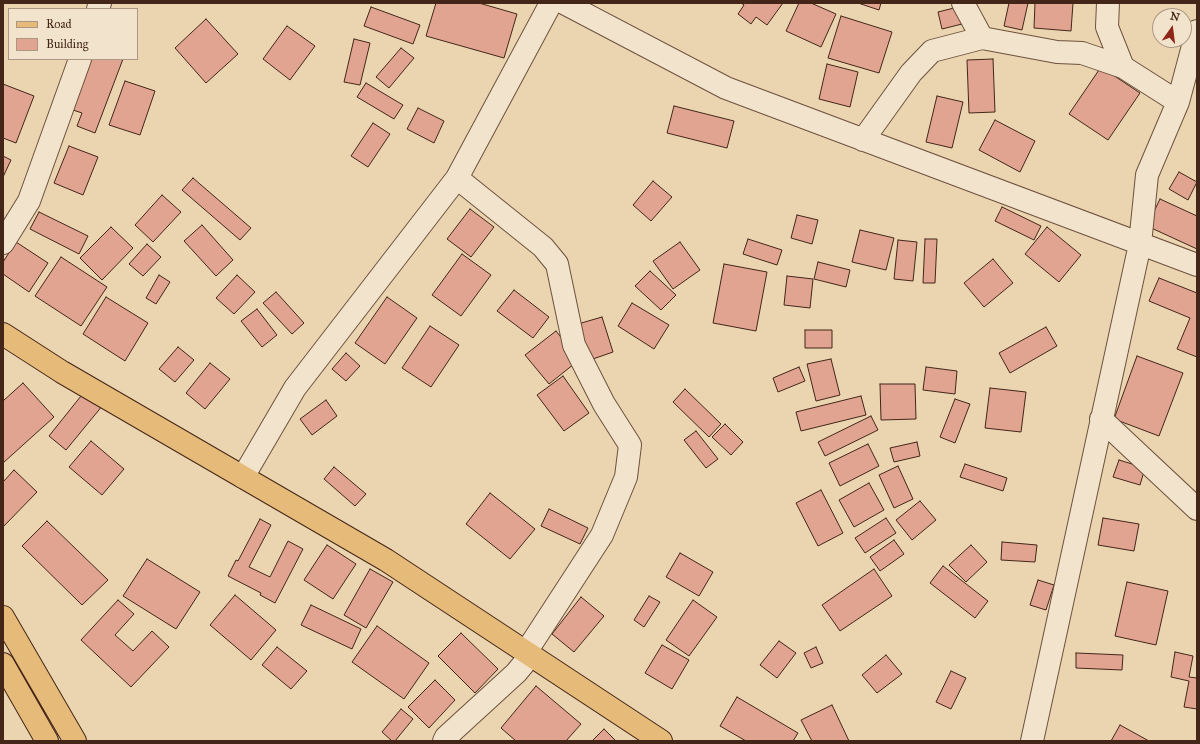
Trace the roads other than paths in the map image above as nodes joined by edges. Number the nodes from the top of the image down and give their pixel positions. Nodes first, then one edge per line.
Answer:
1 (551, 3) edge
2 (564, 3) edge
3 (963, 3) edge
4 (1108, 3) edge
5 (1107, 27) junction
6 (1197, 31) edge
7 (982, 38) junction
8 (1082, 53) junction
9 (80, 60) edge
10 (1123, 67) junction
11 (1178, 102) junction
12 (863, 140) junction
13 (457, 178) junction
14 (3, 243) edge
15 (1140, 244) junction
16 (1197, 265) edge
17 (3, 334) edge
18 (1101, 418) junction
19 (243, 477) junction
20 (1197, 509) edge
21 (3, 617) edge
22 (529, 654) junction
23 (3, 664) edge
24 (47, 741) edge
25 (75, 741) edge
26 (444, 741) edge
27 (661, 741) edge
28 (1032, 741) edge

1 - 13 street
2 - 12 street
3 - 7 street
4 - 5 street
5 - 8 street
5 - 10 street
6 - 11 street
7 - 8 street
7 - 12 street
8 - 10 street
9 - 14 street
10 - 11 street
11 - 15 street
12 - 15 street
13 - 19 street
13 - 22 street
15 - 16 street
15 - 18 street
17 - 19 main road
18 - 20 street
18 - 28 street
19 - 22 main road
21 - 25 main road
22 - 26 street
22 - 27 main road
23 - 24 main road

